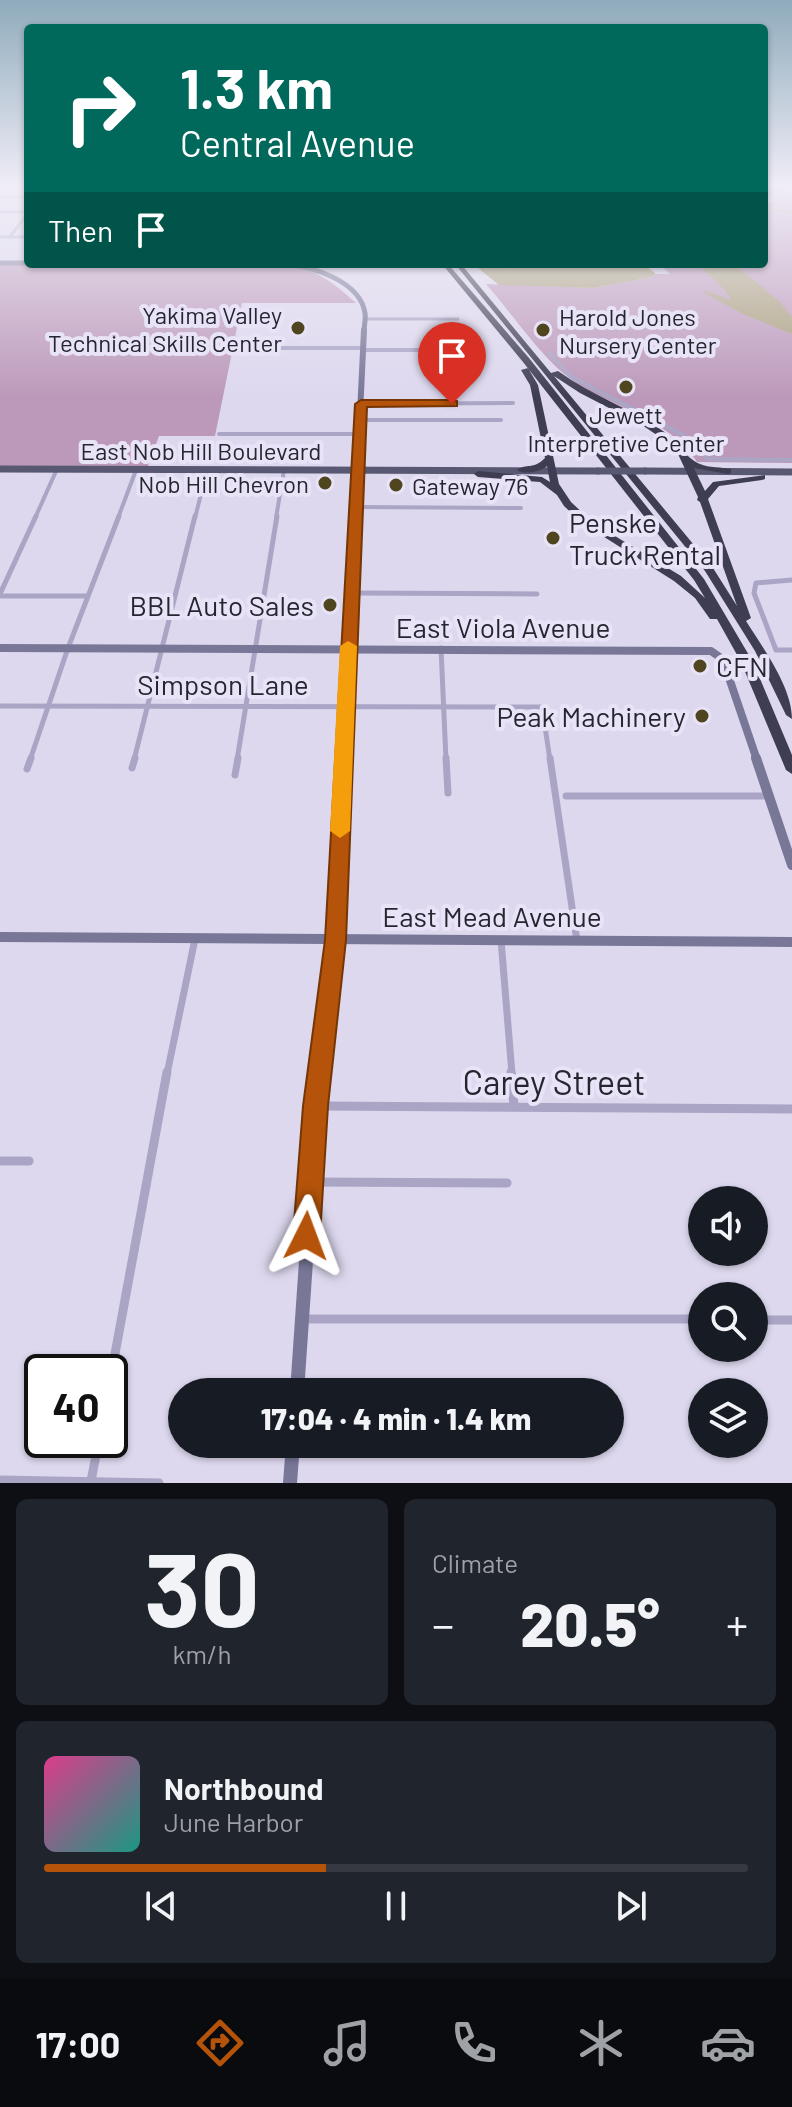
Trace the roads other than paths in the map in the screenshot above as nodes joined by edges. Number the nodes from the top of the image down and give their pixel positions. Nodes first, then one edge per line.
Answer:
1 (0, 263) edge
2 (24, 263) edge
3 (313, 268) edge
4 (449, 268) edge
5 (461, 268) edge
6 (495, 314) junction
7 (365, 319) junction
8 (458, 319) dead end
9 (234, 348) dead end
10 (364, 349) junction
11 (424, 350) dead end
12 (549, 353) dead end
13 (513, 403) dead end
14 (361, 404) junction
15 (361, 420) junction
16 (501, 420) dead end
17 (219, 434) dead end
18 (360, 434) junction
19 (550, 458) junction
20 (792, 460) edge
21 (0, 469) edge
22 (57, 469) junction
23 (136, 470) junction
24 (207, 470) junction
25 (284, 470) junction
26 (358, 470) junction
27 (402, 470) junction
28 (521, 470) junction
29 (690, 470) junction
30 (728, 471) joint
31 (478, 474) junction
32 (553, 474) junction
33 (792, 474) edge
34 (762, 477) junction
35 (561, 498) junction
36 (702, 500) junction
37 (357, 507) junction
38 (521, 508) dead end
39 (792, 580) edge
40 (352, 593) junction
41 (537, 594) dead end
42 (0, 595) edge
43 (87, 596) junction
44 (0, 648) edge
45 (68, 648) junction
46 (162, 648) junction
47 (254, 648) junction
48 (348, 648) junction
49 (441, 648) junction
50 (792, 650) edge
51 (760, 651) junction
52 (0, 706) edge
53 (48, 706) junction
54 (147, 706) junction
55 (245, 706) junction
56 (344, 706) junction
57 (443, 707) junction
58 (792, 715) edge
59 (785, 750) junction
60 (132, 768) dead end
61 (27, 769) dead end
62 (792, 770) edge
63 (235, 775) dead end
64 (448, 793) dead end
65 (566, 796) dead end
66 (768, 796) junction
67 (792, 865) edge
68 (0, 937) edge
69 (195, 939) junction
70 (336, 940) junction
71 (501, 940) junction
72 (577, 941) junction
73 (792, 942) edge
74 (315, 1106) junction
75 (514, 1106) junction
76 (792, 1109) edge
77 (0, 1161) edge
78 (29, 1161) dead end
79 (309, 1182) junction
80 (507, 1183) dead end
81 (302, 1319) junction
82 (688, 1319) edge
83 (768, 1320) edge
84 (792, 1320) edge
85 (115, 1354) edge
86 (298, 1378) edge
87 (95, 1458) edge
88 (292, 1458) edge
89 (0, 1480) edge
90 (91, 1481) edge
91 (159, 1483) edge
92 (290, 1483) edge

1 - 2 street
3 - 7 street
4 - 6 highway
5 - 6 highway
6 - 19 highway
6 - 29 highway
6 - 51 highway
6 - 59 highway
7 - 8 street
7 - 10 street
9 - 10 street
10 - 11 street
10 - 14 street
12 - 20 street
13 - 14 street
14 - 15 street
15 - 16 street
15 - 18 street
17 - 18 street
18 - 26 street
19 - 28 highway
19 - 32 highway
21 - 22 main road, East Nob Hill Boulevard
22 - 23 main road, East Nob Hill Boulevard
22 - 42 street
23 - 24 main road, East Nob Hill Boulevard
23 - 43 street
24 - 25 main road, East Nob Hill Boulevard
24 - 46 street
25 - 26 main road, East Nob Hill Boulevard
25 - 47 street
26 - 27 main road, East Nob Hill Boulevard
26 - 37 street
27 - 28 main road, East Nob Hill Boulevard
27 - 31 main road, East Nob Hill Boulevard
28 - 32 main road, East Nob Hill Boulevard
29 - 30 highway
29 - 32 main road, East Nob Hill Boulevard, bridge
29 - 34 main road, East Nob Hill Boulevard
29 - 36 highway
30 - 33 main road
31 - 32 main road, East Nob Hill Boulevard
31 - 35 highway
32 - 35 highway
33 - 34 main road, East Nob Hill Boulevard
34 - 36 highway
35 - 59 highway
36 - 51 highway
37 - 38 street
37 - 40 street
39 - 50 street
40 - 41 street
40 - 48 street
42 - 43 street
43 - 45 street
44 - 45 street, East Viola Avenue
45 - 46 street, East Viola Avenue
45 - 53 street
46 - 47 street, East Viola Avenue
46 - 54 street
47 - 48 street, East Viola Avenue
47 - 55 street
48 - 49 street, East Viola Avenue
48 - 56 street
49 - 57 street
49 - 66 street, East Viola Avenue
51 - 58 highway
52 - 53 street, Simpson Lane
53 - 54 street, Simpson Lane
53 - 61 street
54 - 55 street, Simpson Lane
54 - 60 street
55 - 56 street, Simpson Lane
55 - 63 street
56 - 57 street, Simpson Lane
56 - 70 street
57 - 64 street
57 - 72 street, Simpson Lane
59 - 62 highway
65 - 66 street
66 - 67 street
68 - 69 street, East Mead Avenue
69 - 70 street, East Mead Avenue
69 - 85 street
70 - 71 street, East Mead Avenue
70 - 74 street
71 - 72 street, East Mead Avenue
71 - 75 street
72 - 73 street, East Mead Avenue
74 - 75 street, Carey Street
74 - 79 street
75 - 76 street, Carey Street
77 - 78 street
79 - 80 street
79 - 81 street
81 - 82 street
81 - 86 street
83 - 84 street
87 - 90 street
88 - 92 street
89 - 90 street
90 - 91 street

